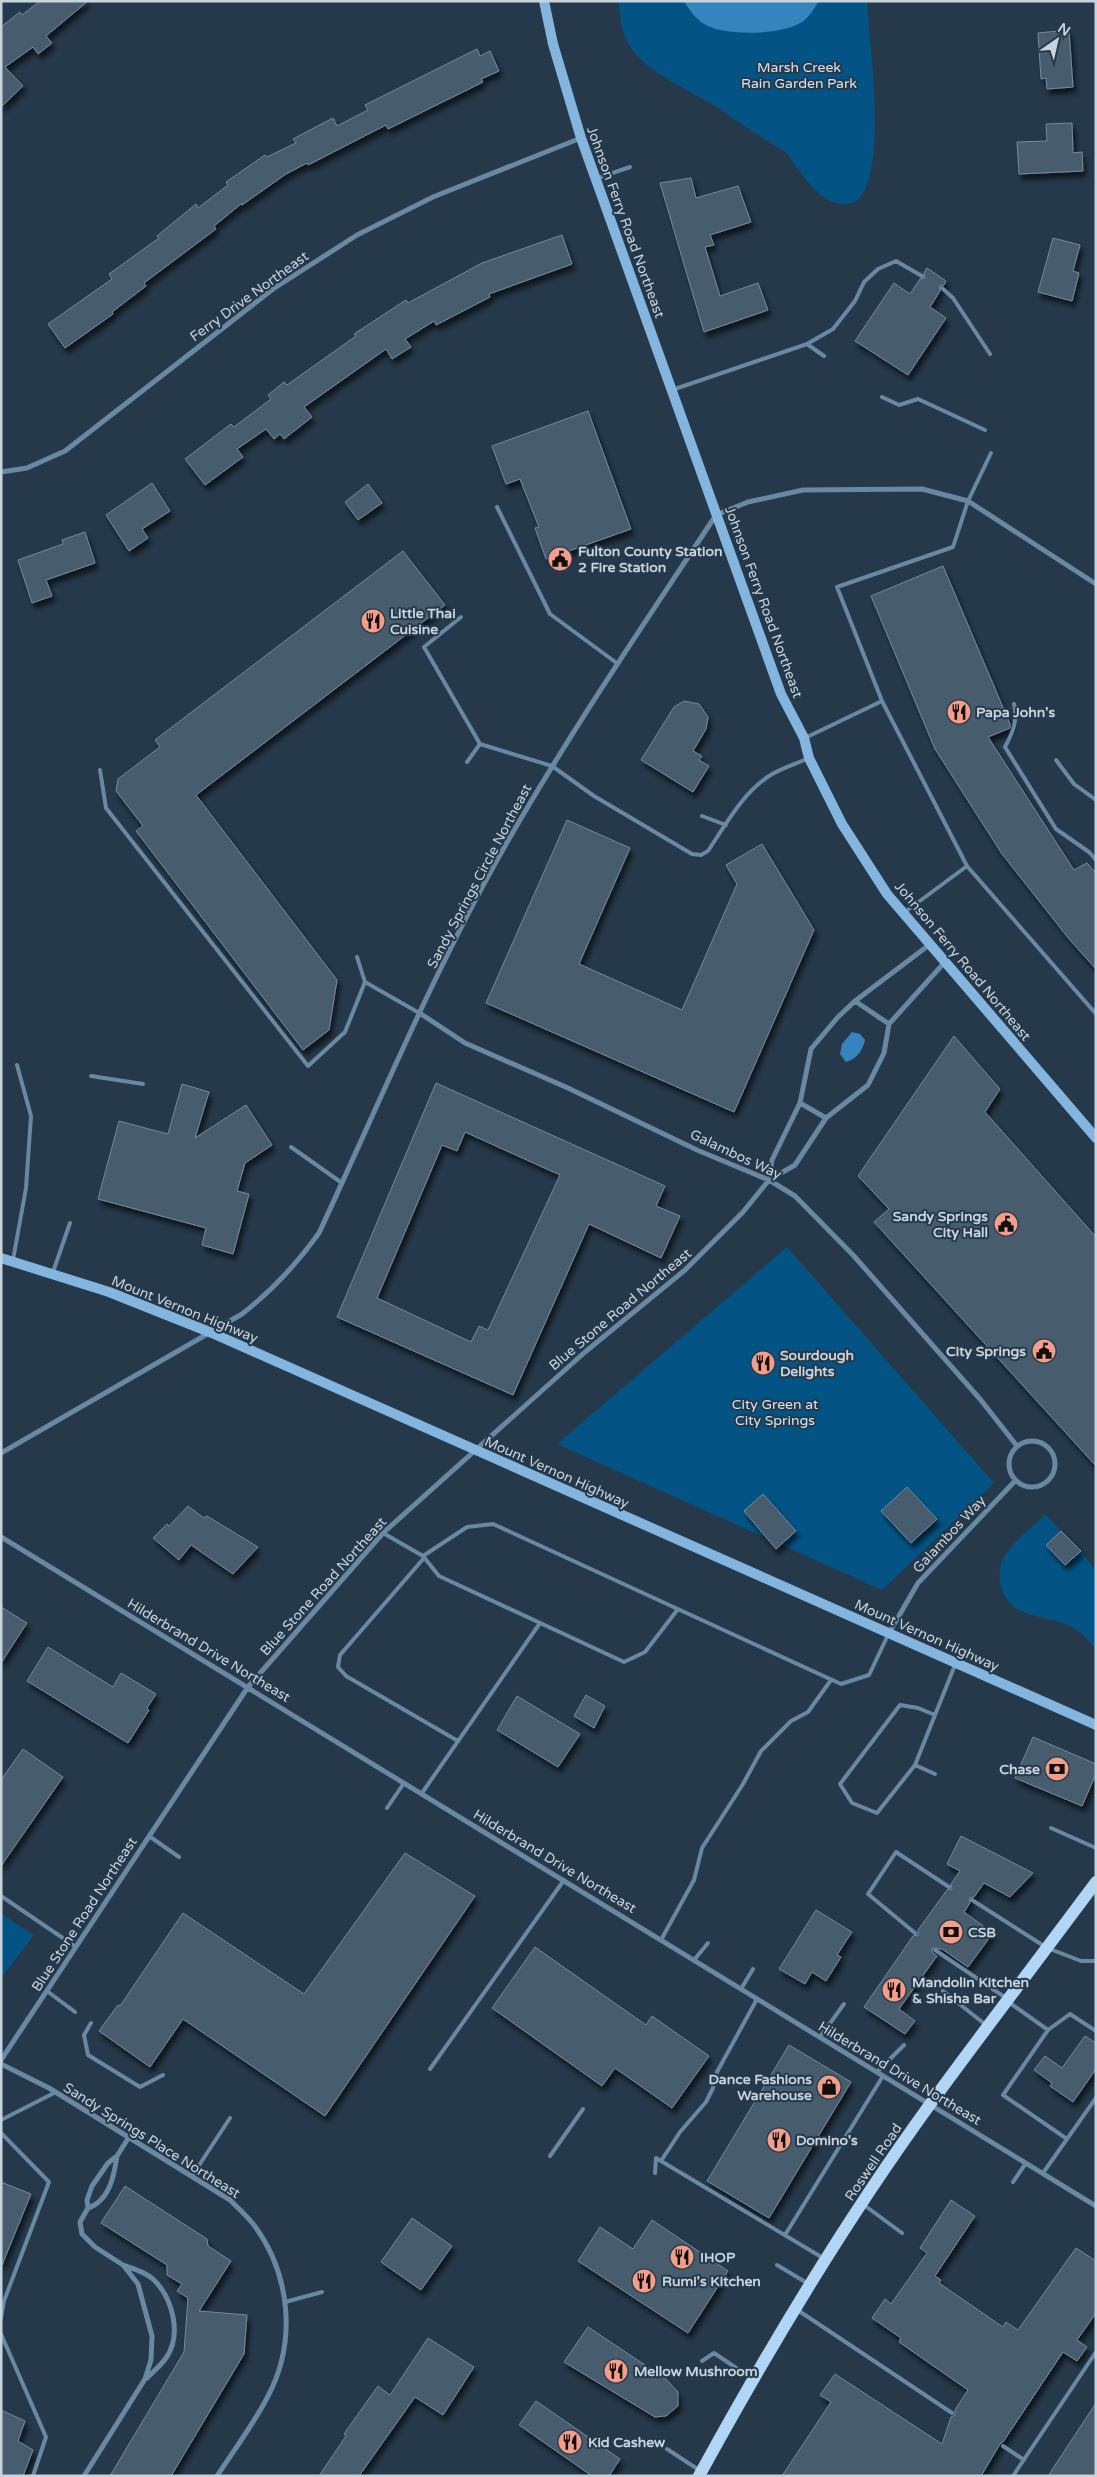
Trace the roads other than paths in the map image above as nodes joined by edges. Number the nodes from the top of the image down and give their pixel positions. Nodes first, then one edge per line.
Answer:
1 (544, 1) edge
2 (581, 138) junction
3 (630, 167) dead end
4 (596, 179) junction
5 (922, 276) dead end
6 (942, 288) dead end
7 (807, 344) junction
8 (990, 354) dead end
9 (824, 356) dead end
10 (671, 390) junction
11 (882, 397) dead end
12 (985, 430) dead end
13 (991, 454) dead end
14 (1, 472) edge
15 (968, 501) junction
16 (497, 507) dead end
17 (716, 515) junction
18 (1096, 584) edge
19 (461, 617) dead end
20 (618, 664) junction
21 (882, 701) junction
22 (1014, 704) dead end
23 (804, 738) junction
24 (480, 744) junction
25 (809, 758) junction
26 (1056, 760) dead end
27 (467, 762) dead end
28 (552, 766) junction
29 (100, 770) dead end
30 (1096, 800) edge
31 (702, 816) dead end
32 (726, 826) junction
33 (1096, 860) edge
34 (968, 866) junction
35 (903, 914) junction
36 (929, 945) junction
37 (357, 957) dead end
38 (944, 963) junction
39 (365, 982) junction
40 (855, 1001) junction
41 (421, 1014) junction
42 (1096, 1014) edge
43 (889, 1024) junction
44 (17, 1066) dead end
45 (91, 1076) dead end
46 (143, 1084) dead end
47 (800, 1103) junction
48 (826, 1118) junction
49 (1096, 1138) edge
50 (291, 1147) dead end
51 (769, 1180) junction
52 (342, 1183) junction
53 (70, 1223) dead end
54 (1, 1258) edge
55 (13, 1262) junction
56 (53, 1274) junction
57 (212, 1333) junction
58 (1017, 1446) junction
59 (476, 1451) junction
60 (1, 1452) edge
61 (1015, 1481) junction
62 (383, 1533) junction
63 (1, 1537) edge
64 (424, 1557) junction
65 (678, 1609) junction
66 (540, 1623) junction
67 (889, 1633) junction
68 (956, 1663) junction
69 (831, 1680) junction
70 (248, 1687) junction
71 (935, 1715) junction
72 (1096, 1724) edge
73 (458, 1741) junction
74 (915, 1765) junction
75 (935, 1774) dead end
76 (404, 1783) junction
77 (422, 1793) junction
78 (387, 1808) dead end
79 (1051, 1828) dead end
80 (149, 1836) junction
81 (1096, 1848) edge
82 (179, 1857) dead end
83 (564, 1880) junction
84 (1096, 1882) edge
85 (949, 1887) dead end
86 (1, 1896) edge
87 (972, 1900) dead end
88 (916, 1933) dead end
89 (661, 1940) junction
90 (708, 1943) dead end
91 (76, 1947) junction
92 (1047, 1948) junction
93 (935, 1950) dead end
94 (694, 1960) junction
95 (1096, 1961) edge
96 (754, 1969) dead end
97 (741, 1989) junction
98 (46, 1991) junction
99 (943, 1991) dead end
100 (758, 1999) junction
101 (1008, 2000) junction
102 (844, 2004) dead end
103 (75, 2012) dead end
104 (91, 2023) dead end
105 (988, 2026) junction
106 (1048, 2030) junction
107 (1096, 2031) edge
108 (820, 2037) junction
109 (904, 2045) dead end
110 (1, 2062) edge
111 (430, 2069) dead end
112 (877, 2072) junction
113 (163, 2075) dead end
114 (883, 2076) junction
115 (56, 2092) junction
116 (1096, 2098) edge
117 (930, 2104) junction
118 (583, 2109) dead end
119 (230, 2118) dead end
120 (1, 2120) edge
121 (1, 2133) edge
122 (129, 2137) junction
123 (1067, 2139) junction
124 (117, 2156) junction
125 (550, 2156) dead end
126 (662, 2161) junction
127 (1026, 2163) junction
128 (655, 2173) dead end
129 (1043, 2173) junction
130 (192, 2176) junction
131 (1013, 2182) dead end
132 (862, 2204) junction
133 (1096, 2206) edge
134 (88, 2208) junction
135 (902, 2234) dead end
136 (785, 2235) junction
137 (827, 2260) junction
138 (123, 2265) junction
139 (777, 2265) dead end
140 (811, 2286) junction
141 (322, 2292) dead end
142 (285, 2302) junction
143 (796, 2309) junction
144 (1, 2318) edge
145 (1, 2334) edge
146 (1096, 2352) edge
147 (702, 2361) dead end
148 (145, 2379) junction
149 (755, 2380) junction
150 (952, 2412) dead end
151 (1003, 2446) dead end
152 (667, 2450) dead end
153 (1024, 2460) junction
154 (700, 2474) edge
155 (33, 2476) edge
156 (84, 2476) edge
157 (218, 2476) edge
158 (1013, 2476) edge

1 - 2 street, Johnson Ferry Road Northeast
2 - 4 street, Johnson Ferry Road Northeast
2 - 14 street, Ferry Drive Northeast
3 - 4 lane
4 - 10 street, Johnson Ferry Road Northeast
5 - 7 lane
6 - 8 lane
7 - 9 lane
7 - 10 lane
10 - 17 street, Johnson Ferry Road Northeast
11 - 12 lane
13 - 15 lane
15 - 17 street
15 - 18 street
15 - 21 lane
16 - 20 lane
17 - 20 street, Sandy Springs Circle Northeast
17 - 23 street, Johnson Ferry Road Northeast
19 - 24 lane
20 - 28 street, Sandy Springs Circle Northeast
21 - 23 lane
21 - 34 lane
22 - 33 lane
23 - 25 street, Johnson Ferry Road Northeast
24 - 27 lane
24 - 28 lane
25 - 32 lane
25 - 35 street, Johnson Ferry Road Northeast
26 - 30 lane
28 - 32 lane
28 - 41 street, Sandy Springs Circle Northeast
29 - 39 lane
31 - 32 lane
34 - 35 lane
34 - 42 lane
35 - 36 street, Johnson Ferry Road Northeast
36 - 38 street, Johnson Ferry Road Northeast
36 - 40 street, Blue Stone Road Northeast
37 - 39 lane
38 - 43 street
38 - 49 street, Johnson Ferry Road Northeast
39 - 41 lane
40 - 43 street
40 - 47 street, Blue Stone Road Northeast
41 - 51 street, Galambos Way
41 - 52 street, Sandy Springs Circle Northeast
43 - 48 street, Blue Stone Road Northeast
44 - 55 lane
45 - 46 lane
47 - 48 street
47 - 51 street, Blue Stone Road Northeast
48 - 51 street, Blue Stone Road Northeast
50 - 52 lane
51 - 58 street, Galambos Way
51 - 59 street, Blue Stone Road Northeast
52 - 57 street, Sandy Springs Circle Northeast
53 - 56 lane
54 - 55 street, Mount Vernon Highway
55 - 56 street, Mount Vernon Highway
56 - 57 street, Mount Vernon Highway
57 - 59 street, Mount Vernon Highway
57 - 60 street, Sandy Springs Circle Northeast
58 - 61 street
58 - 61 street
59 - 62 street, Blue Stone Road Northeast
59 - 67 street, Mount Vernon Highway
61 - 67 street, Galambos Way
62 - 64 lane
62 - 70 street, Blue Stone Road Northeast
63 - 70 street, Hilderbrand Drive Northeast
64 - 65 lane
64 - 66 lane
64 - 73 lane
65 - 66 lane
65 - 69 lane
66 - 73 lane
67 - 68 street, Mount Vernon Highway
67 - 69 lane
68 - 71 lane
68 - 72 street, Mount Vernon Highway
69 - 89 lane
70 - 76 street, Hilderbrand Drive Northeast
70 - 80 street, Blue Stone Road Northeast
71 - 74 lane
71 - 74 lane
73 - 77 lane
74 - 75 lane
76 - 77 street, Hilderbrand Drive Northeast
76 - 78 lane
77 - 83 street, Hilderbrand Drive Northeast
79 - 81 lane
80 - 82 lane
80 - 91 street, Blue Stone Road Northeast
83 - 89 street, Hilderbrand Drive Northeast
83 - 111 lane
84 - 92 main road, Roswell Road
85 - 88 lane
86 - 91 lane
87 - 92 lane
89 - 94 street, Hilderbrand Drive Northeast
90 - 94 lane
91 - 98 street, Blue Stone Road Northeast
92 - 95 lane
92 - 101 main road, Roswell Road
93 - 101 lane
94 - 97 street, Hilderbrand Drive Northeast
96 - 97 lane
97 - 100 street, Hilderbrand Drive Northeast
98 - 103 lane
98 - 110 street, Blue Stone Road Northeast
99 - 105 lane
100 - 108 street, Hilderbrand Drive Northeast
100 - 126 lane
101 - 105 main road, Roswell Road
101 - 106 lane
102 - 108 lane
104 - 113 lane
105 - 117 main road, Roswell Road
106 - 107 lane
106 - 123 lane
108 - 112 street, Hilderbrand Drive Northeast
109 - 112 lane
110 - 115 street, Sandy Springs Place Northeast
112 - 114 street, Hilderbrand Drive Northeast
114 - 117 street, Hilderbrand Drive Northeast
114 - 136 lane
115 - 120 lane
115 - 122 street, Sandy Springs Place Northeast
116 - 123 lane
117 - 127 street, Hilderbrand Drive Northeast
117 - 132 main road, Roswell Road
118 - 125 lane
119 - 130 lane
121 - 144 lane
122 - 124 street
122 - 130 street, Sandy Springs Place Northeast
123 - 129 lane
124 - 134 street
124 - 134 street
126 - 128 lane
126 - 136 lane
127 - 129 street, Hilderbrand Drive Northeast
127 - 131 lane
129 - 133 street, Hilderbrand Drive Northeast
130 - 142 street, Sandy Springs Place Northeast
132 - 135 lane
132 - 137 main road, Roswell Road
134 - 138 street
136 - 137 lane
137 - 140 main road, Roswell Road
138 - 148 street
138 - 148 street
139 - 140 lane
140 - 143 main road, Roswell Road
141 - 142 lane
142 - 157 street, Sandy Springs Place Northeast
143 - 149 main road, Roswell Road
143 - 150 lane
145 - 155 lane
146 - 153 lane
147 - 149 lane
148 - 156 street
149 - 154 main road, Roswell Road
151 - 153 lane
152 - 154 lane
153 - 158 lane

